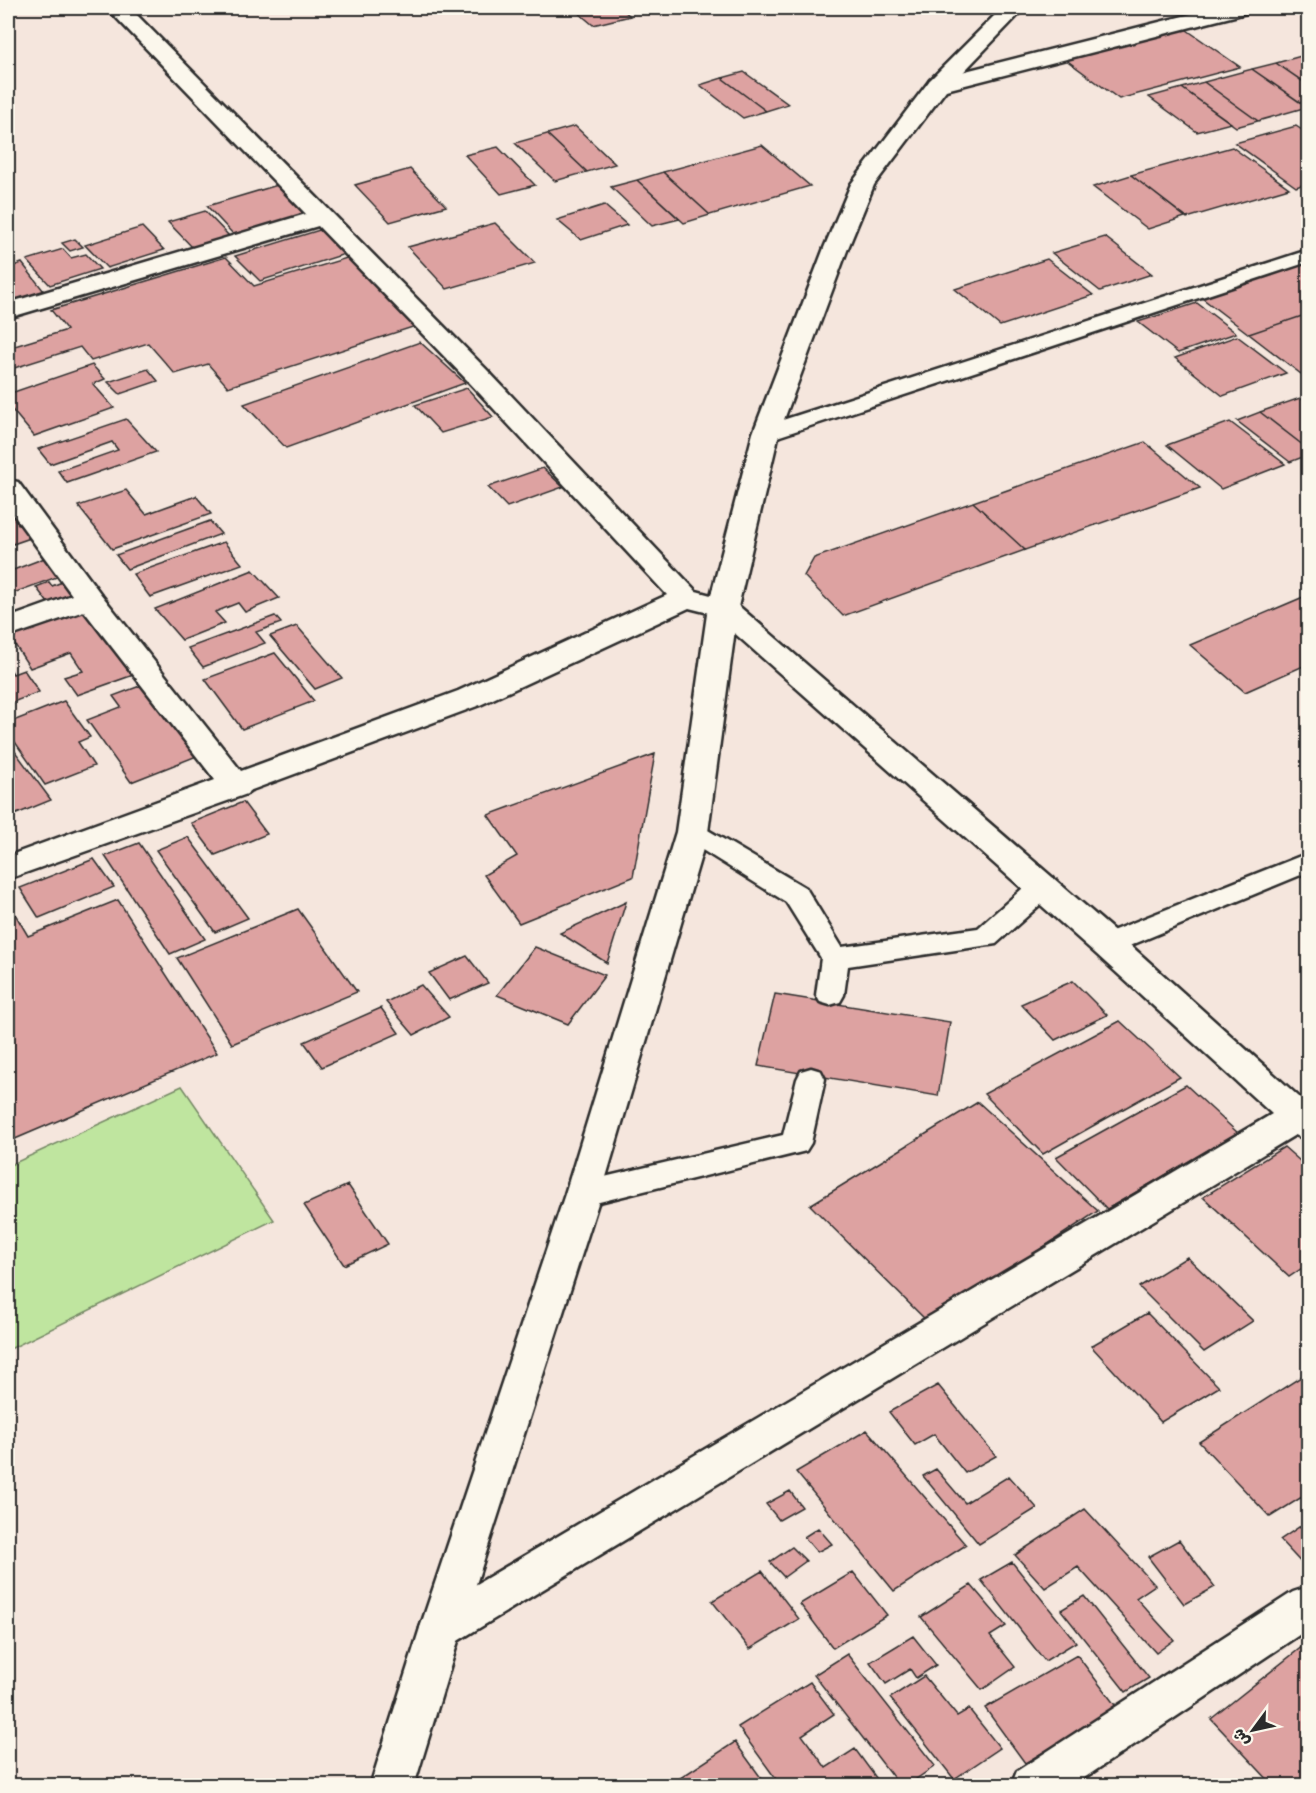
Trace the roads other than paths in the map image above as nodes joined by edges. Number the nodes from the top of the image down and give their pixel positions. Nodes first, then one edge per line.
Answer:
1 (118, 8) edge
2 (1014, 8) edge
3 (1238, 8) edge
4 (938, 85) junction
5 (322, 217) junction
6 (1308, 256) edge
7 (8, 311) edge
8 (766, 433) junction
9 (8, 489) edge
10 (686, 598) junction
11 (90, 599) junction
12 (723, 607) junction
13 (8, 628) edge
14 (236, 786) junction
15 (692, 832) junction
16 (1308, 862) edge
17 (8, 868) edge
18 (1042, 887) junction
19 (1107, 944) junction
20 (835, 958) junction
21 (830, 995) dead end
22 (812, 1079) dead end
23 (1303, 1121) edge
24 (583, 1194) junction
25 (1308, 1606) edge
26 (441, 1628) junction
27 (392, 1785) edge
28 (1033, 1785) edge

1 - 5 street
2 - 4 street
3 - 4 street
4 - 8 street
5 - 7 street
5 - 10 street
6 - 8 lane
8 - 12 street
9 - 11 street
10 - 12 street
10 - 14 street
11 - 13 street
11 - 14 street
12 - 15 street
12 - 18 street
14 - 17 street
15 - 20 lane
15 - 24 street
16 - 19 lane
18 - 19 street
18 - 20 lane
19 - 23 street
20 - 21 lane
22 - 24 lane
23 - 26 street
24 - 26 street
25 - 28 street
26 - 27 street

